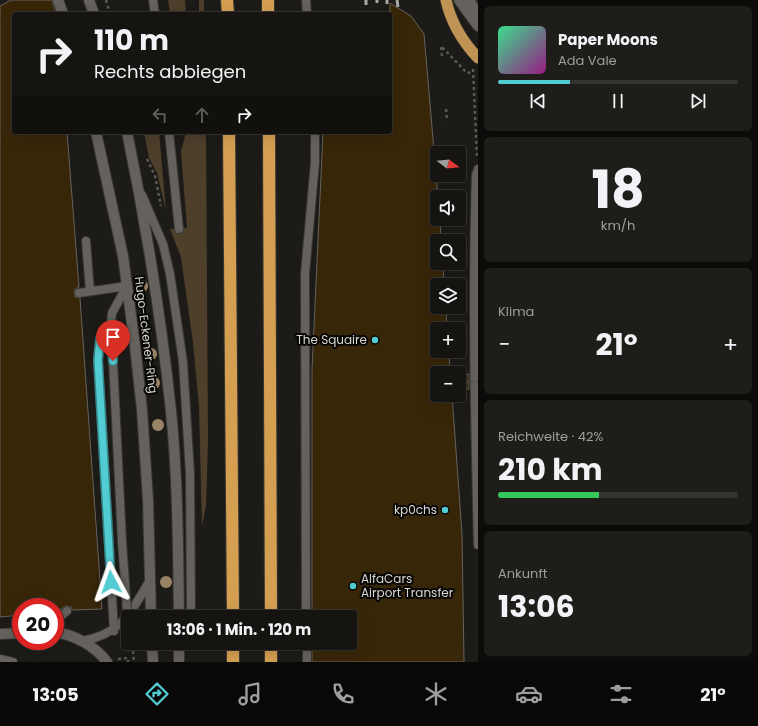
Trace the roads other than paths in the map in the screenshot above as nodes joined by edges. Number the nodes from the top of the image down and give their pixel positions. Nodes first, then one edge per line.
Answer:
1 (58, 0) edge
2 (89, 0) edge
3 (153, 0) edge
4 (227, 0) edge
5 (268, 0) edge
6 (306, 0) edge
7 (446, 0) edge
8 (459, 0) edge
9 (469, 0) edge
10 (62, 12) edge
11 (93, 12) edge
12 (155, 12) edge
13 (228, 12) edge
14 (268, 12) edge
15 (307, 12) edge
16 (478, 14) edge
17 (478, 26) edge
18 (476, 62) edge
19 (96, 134) edge
20 (127, 134) edge
21 (169, 134) edge
22 (229, 134) edge
23 (269, 134) edge
24 (316, 134) edge
25 (478, 169) edge
26 (138, 186) junction
27 (179, 229) dead end
28 (86, 241) dead end
29 (127, 286) junction
30 (90, 292) junction
31 (79, 293) dead end
32 (111, 324) junction
33 (478, 545) edge
34 (150, 580) junction
35 (127, 610) edge
36 (151, 610) edge
37 (179, 610) edge
38 (191, 610) edge
39 (233, 610) edge
40 (271, 610) edge
41 (306, 610) edge
42 (67, 611) dead end
43 (64, 614) edge
44 (114, 631) junction
45 (12, 633) edge
46 (0, 634) edge
47 (64, 635) edge
48 (82, 641) junction
49 (152, 650) edge
50 (183, 650) edge
51 (233, 650) edge
52 (271, 650) edge
53 (307, 650) edge
54 (0, 659) edge
55 (13, 662) edge
56 (107, 662) edge
57 (152, 662) edge
58 (179, 662) edge
59 (233, 662) edge
60 (271, 662) edge
61 (307, 662) edge

1 - 10 street
2 - 11 street
3 - 12 lane
4 - 13 highway
5 - 14 highway
6 - 15 lane
7 - 18 highway
8 - 17 street
9 - 16 street
19 - 29 street, Hugo-Eckener-Ring
20 - 26 street, Hugo-Eckener-Ring
21 - 27 lane
22 - 39 highway
23 - 40 highway
24 - 41 lane
25 - 33 lane
26 - 37 street, Hugo-Eckener-Ring
26 - 38 lane, bridge
28 - 30 lane
29 - 30 lane
29 - 32 lane
29 - 34 street, Hugo-Eckener-Ring
30 - 31 lane
32 - 35 lane, bridge
32 - 44 lane
34 - 36 street, Hugo-Eckener-Ring
34 - 44 lane
42 - 43 lane
44 - 48 lane
45 - 46 street
47 - 48 street
48 - 56 street
49 - 57 street
50 - 58 street
51 - 59 highway
52 - 60 highway
53 - 61 lane
54 - 55 lane

